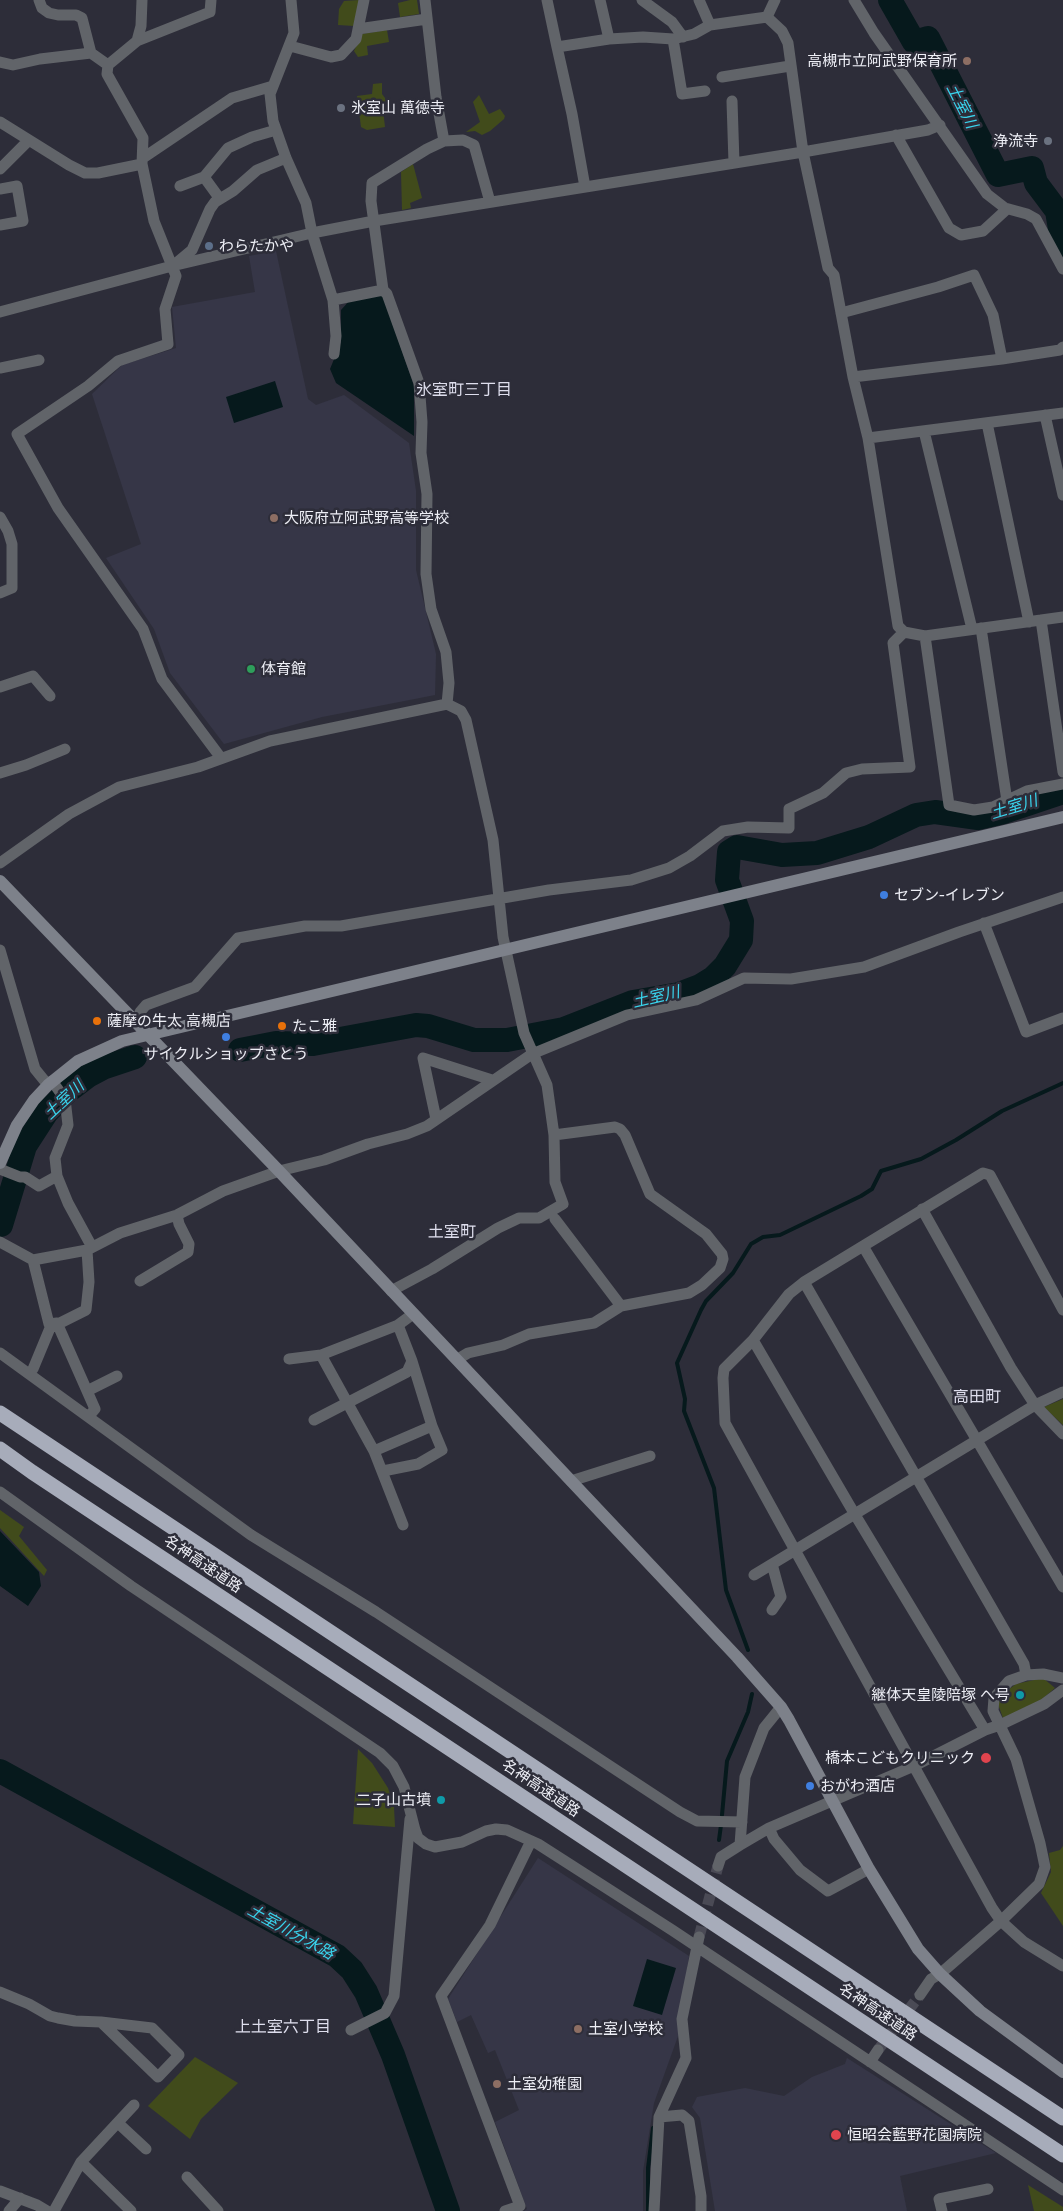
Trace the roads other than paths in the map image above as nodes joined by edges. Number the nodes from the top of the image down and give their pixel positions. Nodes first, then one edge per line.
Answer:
1 (39, 0) edge
2 (142, 0) edge
3 (211, 0) edge
4 (291, 0) edge
5 (364, 0) edge
6 (425, 0) edge
7 (547, 0) edge
8 (600, 0) edge
9 (642, 0) edge
10 (699, 0) edge
11 (775, 0) edge
12 (854, 0) edge
13 (767, 17) junction
14 (427, 19) junction
15 (710, 25) junction
16 (358, 29) junction
17 (678, 38) junction
18 (608, 39) junction
19 (137, 41) junction
20 (290, 46) junction
21 (557, 46) junction
22 (92, 53) junction
23 (0, 62) edge
24 (108, 65) junction
25 (790, 66) junction
26 (722, 77) dead end
27 (273, 86) junction
28 (705, 91) dead end
29 (732, 101) dead end
30 (0, 122) edge
31 (940, 124) junction
32 (276, 130) junction
33 (896, 135) junction
34 (29, 140) junction
35 (444, 141) junction
36 (802, 152) junction
37 (286, 158) junction
38 (142, 161) junction
39 (734, 163) junction
40 (0, 169) edge
41 (204, 177) junction
42 (180, 186) dead end
43 (585, 187) junction
44 (0, 189) edge
45 (220, 199) junction
46 (490, 202) junction
47 (1007, 209) junction
48 (374, 221) junction
49 (0, 225) edge
50 (312, 233) junction
51 (172, 266) junction
52 (1063, 269) edge
53 (383, 290) junction
54 (333, 300) junction
55 (0, 312) edge
56 (841, 313) junction
57 (1062, 350) edge
58 (334, 354) dead end
59 (1002, 359) junction
60 (39, 360) dead end
61 (0, 368) edge
62 (853, 377) junction
63 (1063, 413) edge
64 (1045, 416) junction
65 (987, 423) junction
66 (924, 431) junction
67 (868, 438) junction
68 (1063, 495) edge
69 (0, 516) edge
70 (0, 593) edge
71 (1063, 617) edge
72 (1035, 621) junction
73 (977, 629) junction
74 (904, 632) junction
75 (925, 636) junction
76 (0, 687) edge
77 (50, 696) dead end
78 (447, 704) junction
79 (65, 749) dead end
80 (221, 758) junction
81 (1063, 772) edge
82 (0, 773) edge
83 (1063, 784) edge
84 (1007, 801) junction
85 (1063, 817) edge
86 (0, 862) edge
87 (0, 881) edge
88 (1063, 897) edge
89 (498, 900) junction
90 (984, 923) junction
91 (0, 950) edge
92 (506, 950) junction
93 (12, 992) junction
94 (0, 994) edge
95 (140, 1012) dead end
96 (1063, 1018) edge
97 (147, 1034) junction
98 (532, 1054) junction
99 (492, 1080) junction
100 (50, 1083) junction
101 (436, 1119) junction
102 (554, 1135) junction
103 (0, 1163) edge
104 (0, 1169) edge
105 (279, 1171) junction
106 (57, 1176) junction
107 (922, 1209) junction
108 (177, 1215) junction
109 (555, 1219) dead end
110 (0, 1242) edge
111 (862, 1246) junction
112 (90, 1248) junction
113 (33, 1260) junction
114 (140, 1280) dead end
115 (804, 1282) junction
116 (391, 1290) junction
117 (620, 1306) junction
118 (1063, 1310) edge
119 (413, 1314) junction
120 (57, 1323) junction
121 (398, 1325) junction
122 (753, 1340) junction
123 (0, 1353) edge
124 (321, 1355) junction
125 (289, 1359) dead end
126 (458, 1359) junction
127 (412, 1361) junction
128 (33, 1369) dead end
129 (117, 1376) dead end
130 (87, 1391) junction
131 (1063, 1392) edge
132 (346, 1403) junction
133 (1034, 1405) junction
134 (0, 1413) edge
135 (89, 1416) junction
136 (314, 1420) dead end
137 (432, 1426) junction
138 (1063, 1434) edge
139 (977, 1440) junction
140 (0, 1449) edge
141 (374, 1451) junction
142 (650, 1456) dead end
143 (383, 1471) junction
144 (915, 1477) junction
145 (571, 1481) junction
146 (0, 1492) edge
147 (854, 1514) junction
148 (403, 1525) dead end
149 (794, 1551) junction
150 (772, 1564) junction
151 (754, 1575) dead end
152 (1063, 1587) edge
153 (772, 1610) dead end
154 (1026, 1675) junction
155 (1063, 1678) edge
156 (1063, 1690) edge
157 (780, 1707) junction
158 (1000, 1725) junction
159 (985, 1730) junction
160 (914, 1766) junction
161 (834, 1800) junction
162 (411, 1815) junction
163 (740, 1822) junction
164 (769, 1828) junction
165 (531, 1841) junction
166 (740, 1845) junction
167 (718, 1866) tunnel mouth
168 (869, 1868) junction
169 (1001, 1921) junction
170 (697, 1941) junction
171 (1063, 1966) edge
172 (940, 1974) junction
173 (0, 1992) edge
174 (920, 1995) tunnel mouth
175 (101, 2022) junction
176 (351, 2030) dead end
177 (878, 2050) tunnel mouth
178 (870, 2062) junction
179 (1063, 2072) edge
180 (134, 2105) dead end
181 (659, 2116) junction
182 (1063, 2118) edge
183 (118, 2123) junction
184 (146, 2150) dead end
185 (1063, 2155) edge
186 (81, 2162) junction
187 (187, 2177) dead end
188 (988, 2189) dead end
189 (1063, 2190) edge
190 (0, 2191) edge
191 (20, 2198) junction
192 (9, 2211) edge
193 (47, 2211) edge
194 (54, 2211) edge
195 (131, 2211) edge
196 (218, 2211) edge
197 (505, 2211) edge
198 (654, 2211) edge
199 (700, 2211) edge
200 (942, 2211) edge

1 - 22 street
2 - 19 street
3 - 19 street
4 - 20 street
5 - 16 street
6 - 14 street
7 - 21 street
8 - 18 street
9 - 17 street
10 - 15 street
11 - 13 street
12 - 31 street
13 - 15 street
13 - 25 street
14 - 16 street
14 - 35 street
15 - 17 street
16 - 20 street
17 - 18 street
17 - 28 street
18 - 21 street
19 - 24 street
20 - 27 street
21 - 43 street
22 - 23 street
22 - 24 street
24 - 38 street
25 - 26 street
25 - 36 street
27 - 32 street
27 - 38 street
29 - 39 street
30 - 34 street
31 - 33 street
31 - 47 street
32 - 37 street
32 - 41 street
33 - 36 street
33 - 47 street
34 - 38 street
34 - 40 street
35 - 46 street
35 - 48 street
36 - 39 street
36 - 56 street
37 - 45 street
37 - 50 street
38 - 51 street
39 - 43 street
41 - 42 street
41 - 45 street
43 - 46 street
44 - 49 street
45 - 51 street
46 - 48 street
47 - 52 street
48 - 50 street
48 - 53 street
50 - 51 street
50 - 54 street
51 - 55 street
51 - 80 street
53 - 54 street
53 - 78 street
54 - 58 street
56 - 59 street
56 - 62 street
57 - 59 street
59 - 62 street
60 - 61 street
62 - 67 street
63 - 64 street
64 - 65 street
64 - 68 street
65 - 66 street
65 - 72 street
66 - 67 street
66 - 73 street
67 - 74 street
69 - 70 street
71 - 72 street
72 - 73 street
72 - 81 street
73 - 75 street
73 - 84 street
74 - 75 street
74 - 89 street
75 - 84 street
76 - 77 street
78 - 80 street
78 - 89 street
79 - 82 street
80 - 86 street
83 - 84 street
85 - 92 street
87 - 97 street
88 - 90 street
89 - 92 street
89 - 95 street
90 - 96 street
90 - 98 street
91 - 93 street
92 - 97 street
92 - 98 street
93 - 94 street
93 - 100 street
97 - 100 street
97 - 105 street
98 - 99 street
98 - 102 street
99 - 101 street
99 - 101 street
100 - 103 street
100 - 106 street
101 - 105 street
102 - 116 street
102 - 117 street
104 - 106 street
105 - 108 street
105 - 116 street
106 - 112 street
107 - 111 street
107 - 118 street
107 - 133 street
108 - 112 street
108 - 114 street
109 - 117 street
110 - 113 street
111 - 115 street
111 - 139 street
112 - 113 street
112 - 120 street
113 - 120 street
115 - 122 street
115 - 144 street
116 - 119 street
117 - 126 street
119 - 121 street
119 - 126 street
120 - 128 street
120 - 130 street
121 - 124 street
121 - 127 street
122 - 147 street
122 - 149 street
123 - 135 street
124 - 125 street
124 - 132 street
126 - 145 street
127 - 132 street
127 - 137 street
129 - 130 street
130 - 135 street
131 - 133 street
132 - 136 street
132 - 141 street
133 - 138 street
133 - 139 street
134 - 182 highway, 名神高速道路
135 - 163 street
137 - 141 street
137 - 143 street
139 - 144 street
139 - 152 street
140 - 185 highway, 名神高速道路
141 - 143 street
142 - 145 street
143 - 148 street
144 - 147 street
144 - 154 street
145 - 157 street
146 - 162 street
147 - 149 street
147 - 159 street
149 - 150 street
149 - 160 street
150 - 151 street
150 - 153 street
154 - 155 street
154 - 158 street
156 - 158 street
157 - 161 street
157 - 163 street
158 - 159 street
158 - 169 street
159 - 160 street
160 - 161 street
160 - 169 street
161 - 164 street
161 - 168 street
162 - 165 street
162 - 176 street
163 - 166 street
164 - 166 street
164 - 168 street
165 - 170 street
165 - 197 street
166 - 167 street
168 - 172 street
169 - 171 street
169 - 172 street
170 - 178 street
170 - 181 street
172 - 174 street
172 - 179 street
173 - 175 street
175 - 175 street
177 - 178 street
178 - 189 street
180 - 183 street
181 - 198 street
181 - 199 street
183 - 184 street
183 - 186 street
186 - 194 street
186 - 195 street
187 - 196 street
188 - 200 street
190 - 191 street
191 - 192 street
191 - 193 street

